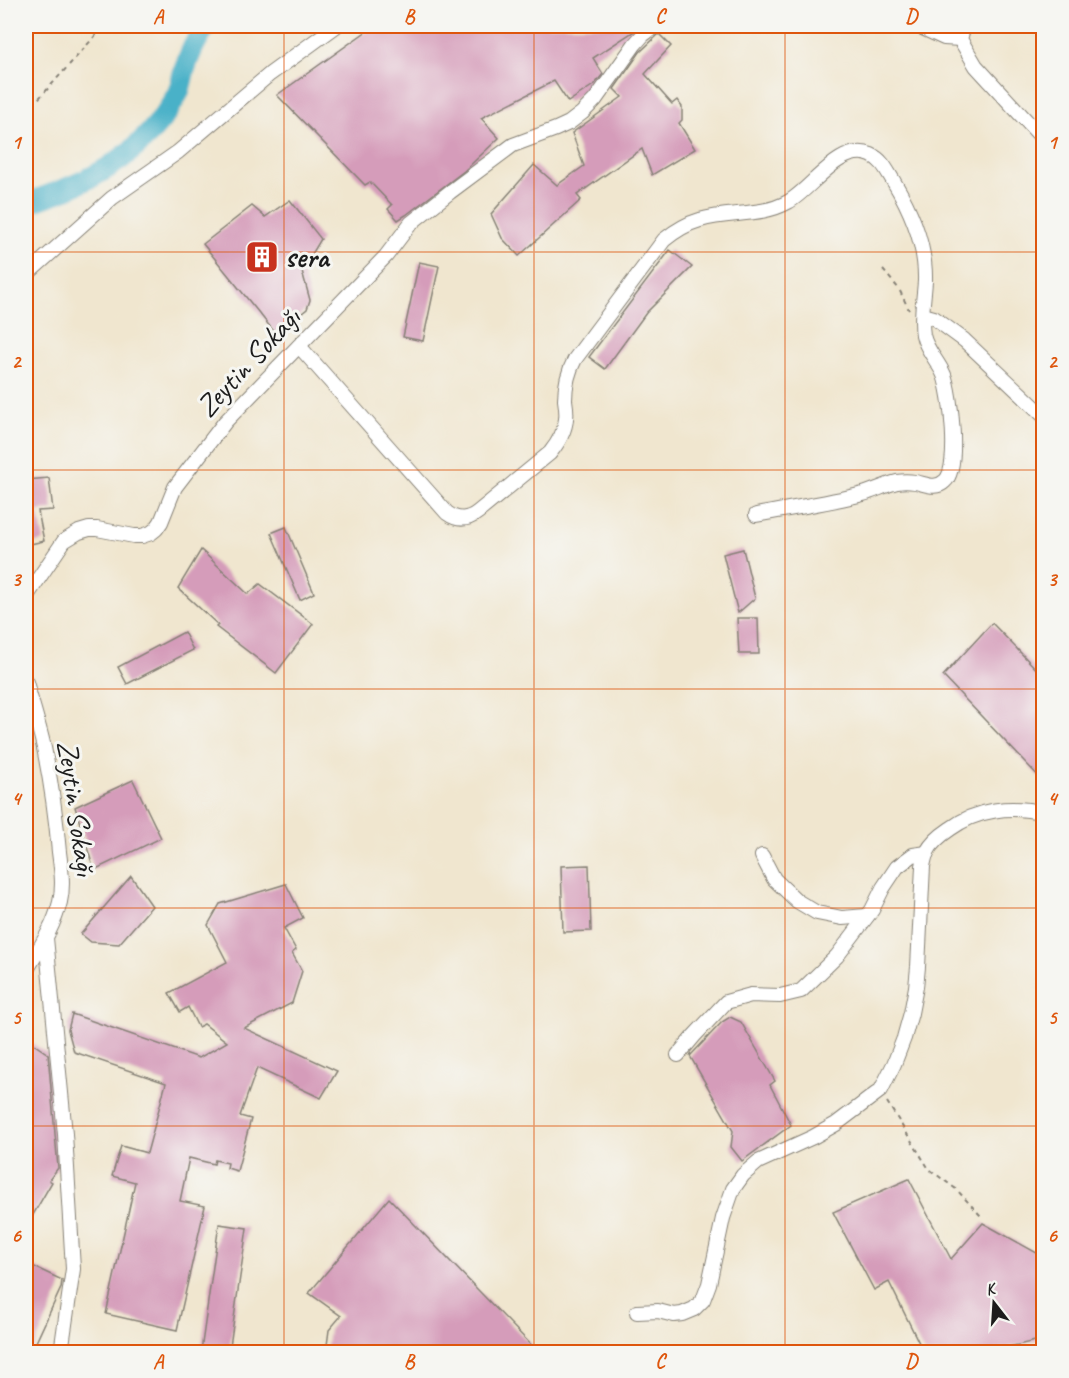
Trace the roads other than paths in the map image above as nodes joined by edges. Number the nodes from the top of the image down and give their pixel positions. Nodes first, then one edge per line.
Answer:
1 (336, 26) edge
2 (656, 26) edge
3 (918, 26) edge
4 (962, 32) edge
5 (1044, 140) edge
6 (26, 275) edge
7 (923, 315) junction
8 (299, 346) junction
9 (1044, 416) edge
10 (756, 515) dead end
11 (26, 597) edge
12 (26, 682) edge
13 (1044, 813) edge
14 (927, 853) junction
15 (762, 856) dead end
16 (867, 916) junction
17 (46, 938) junction
18 (26, 971) edge
19 (678, 1055) dead end
20 (637, 1312) dead end
21 (61, 1353) edge

1 - 6 street
2 - 8 street, Zeytin Sokağı
3 - 4 street
4 - 5 street
7 - 8 street
7 - 9 street
7 - 10 street
8 - 11 street, Zeytin Sokağı
12 - 17 street, Zeytin Sokağı
13 - 14 street
14 - 16 street
14 - 20 street
15 - 16 street
16 - 19 street
17 - 18 street, Zeytin Sokağı
17 - 21 street

